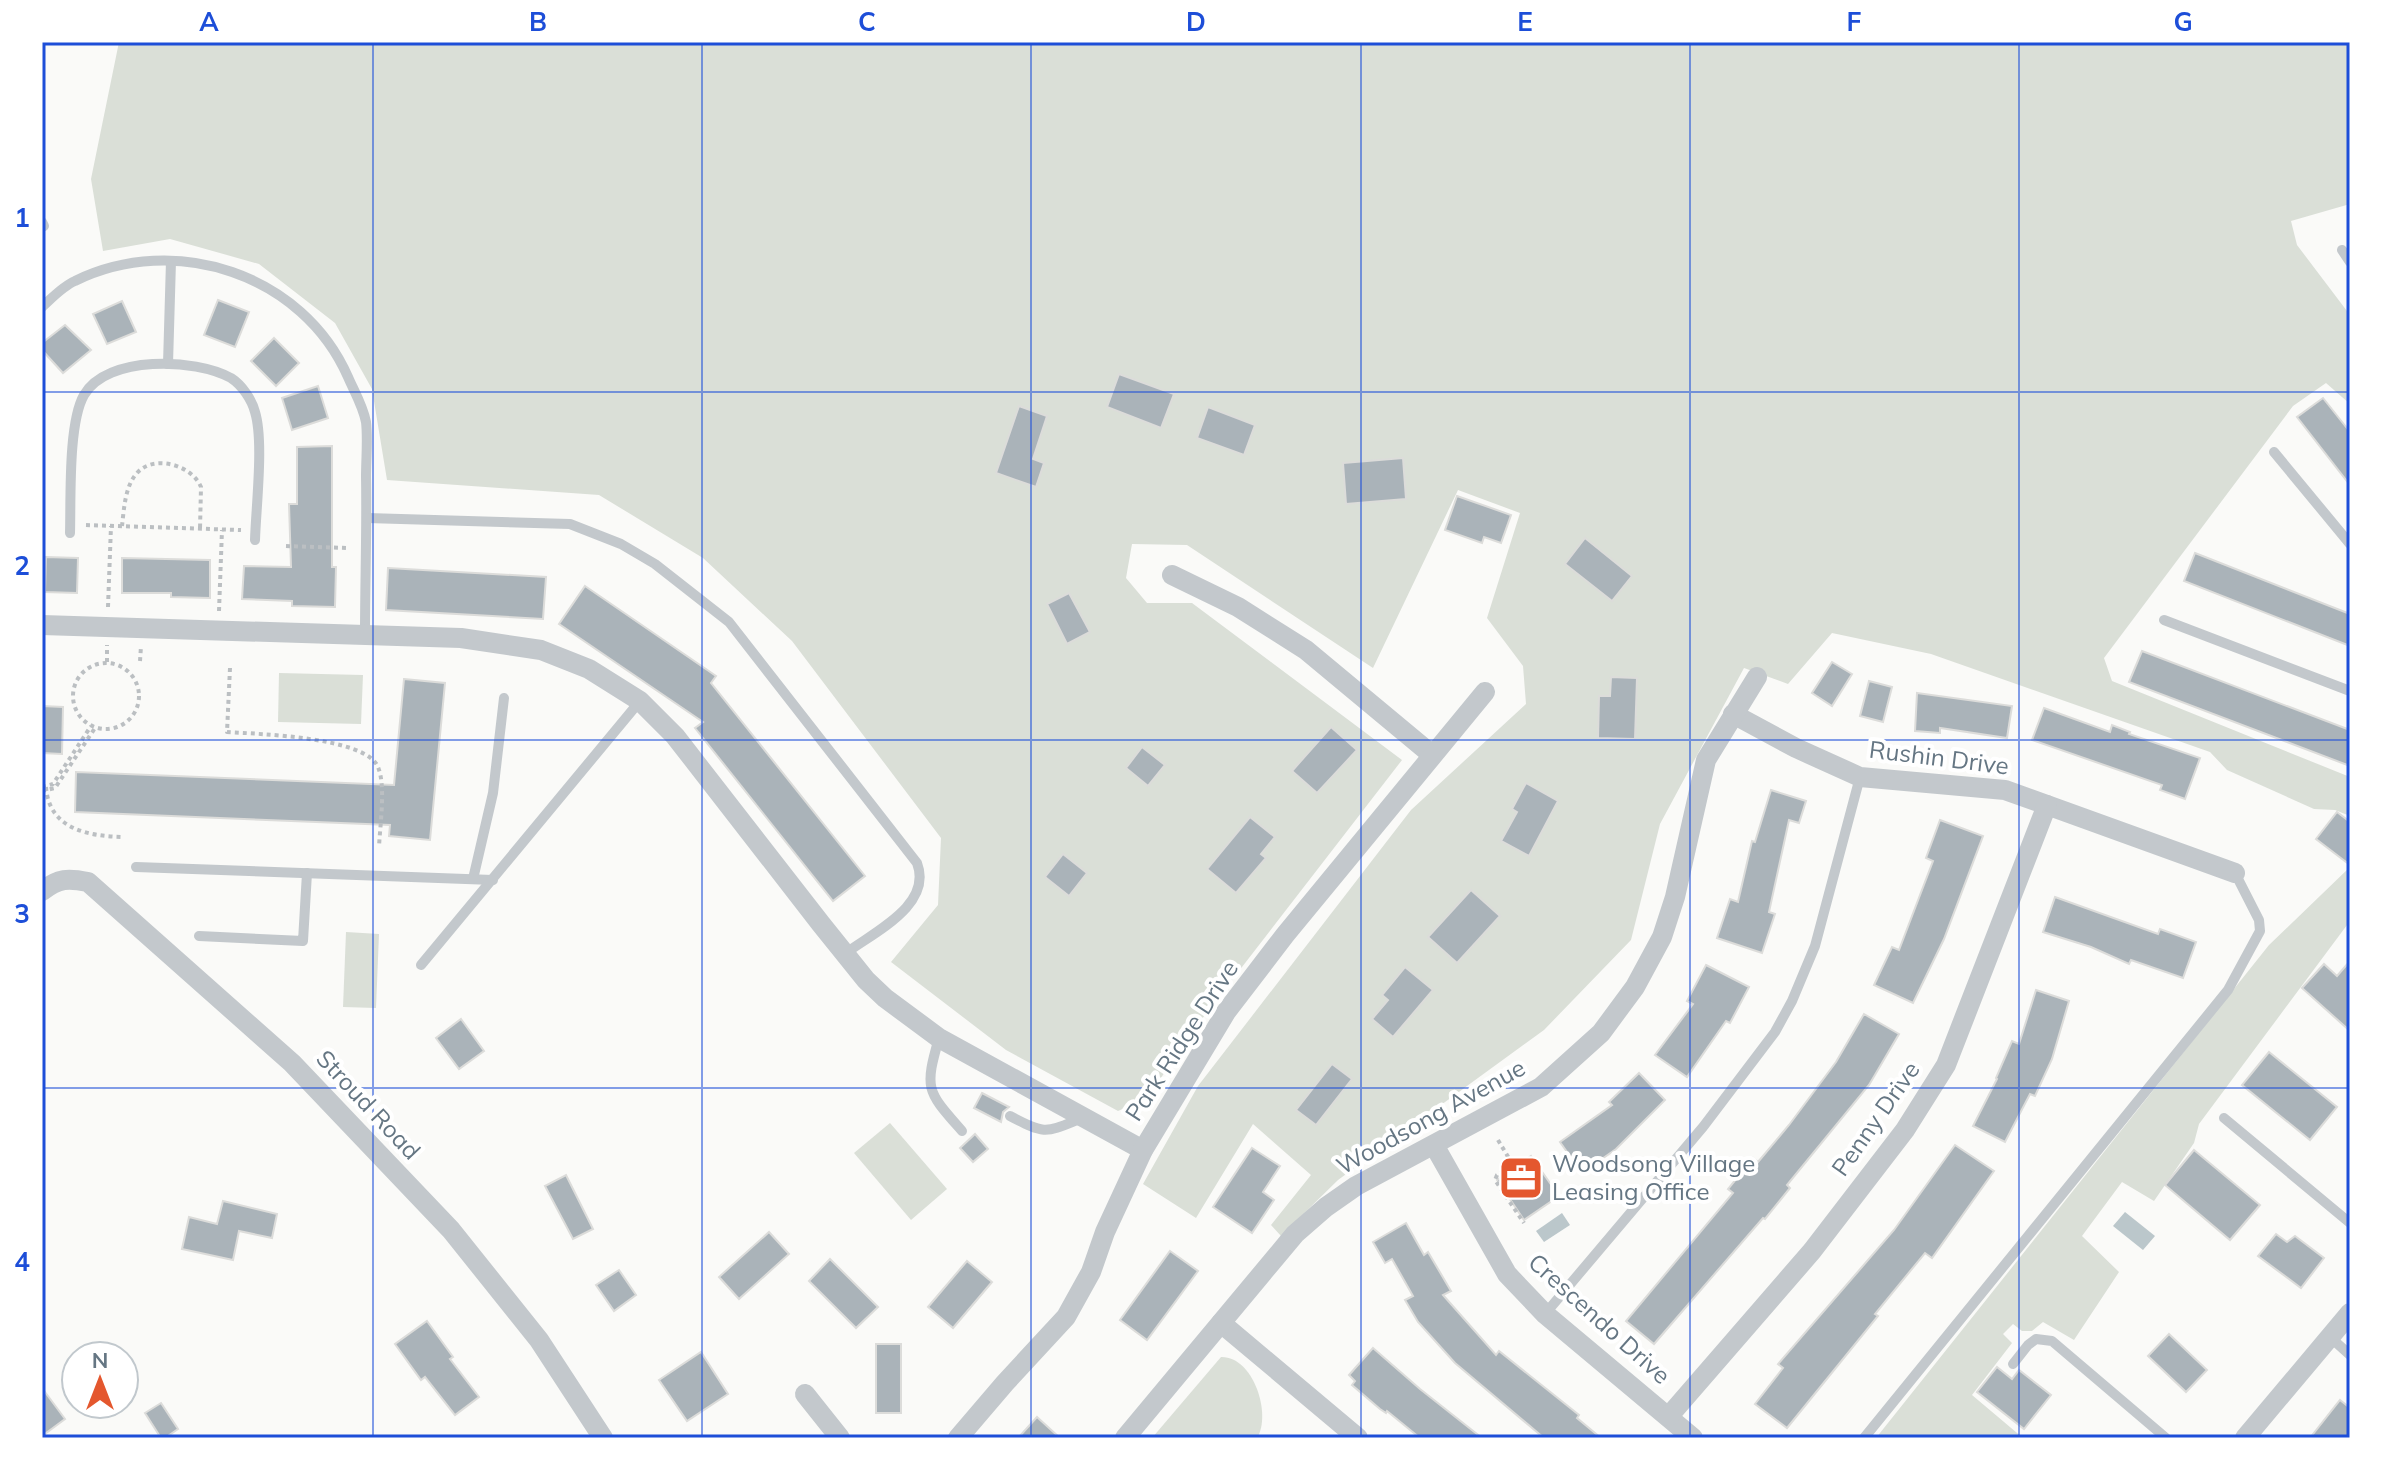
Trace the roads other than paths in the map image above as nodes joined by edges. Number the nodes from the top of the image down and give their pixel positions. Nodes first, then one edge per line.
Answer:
1 (2342, 250) dead end
2 (171, 261) junction
3 (2350, 262) edge
4 (42, 307) edge
5 (168, 364) junction
6 (2274, 452) dead end
7 (367, 518) junction
8 (70, 533) dead end
9 (255, 540) dead end
10 (2350, 544) edge
11 (1172, 575) dead end
12 (2164, 620) dead end
13 (42, 625) edge
14 (365, 635) junction
15 (1757, 677) dead end
16 (2350, 691) edge
17 (1485, 692) dead end
18 (504, 698) dead end
19 (640, 701) junction
20 (1733, 714) junction
21 (1431, 754) junction
22 (1860, 777) junction
23 (2047, 805) junction
24 (136, 867) dead end
25 (307, 873) junction
26 (2235, 873) joint
27 (473, 879) junction
28 (493, 880) junction
29 (42, 891) edge
30 (199, 936) dead end
31 (846, 953) junction
32 (421, 965) dead end
33 (939, 1038) junction
34 (1010, 1116) dead end
35 (1082, 1117) junction
36 (2224, 1118) dead end
37 (962, 1131) dead end
38 (1434, 1145) junction
39 (1143, 1150) junction
40 (2350, 1223) edge
41 (2350, 1313) edge
42 (1545, 1314) junction
43 (1221, 1323) junction
44 (2330, 1337) junction
45 (2350, 1355) edge
46 (2013, 1364) dead end
47 (805, 1394) dead end
48 (1669, 1416) junction
49 (603, 1438) edge
50 (840, 1438) edge
51 (958, 1438) edge
52 (1125, 1438) edge
53 (1358, 1438) edge
54 (1693, 1438) edge
55 (1864, 1438) edge
56 (2166, 1438) edge
57 (2245, 1438) edge

1 - 3 lane
2 - 4 lane
2 - 5 lane
2 - 7 lane
5 - 8 lane
5 - 9 lane
6 - 10 lane
7 - 14 lane
7 - 31 lane
11 - 21 street
12 - 16 lane
13 - 14 street
14 - 19 street
15 - 20 street, Woodsong Avenue
17 - 21 street, Park Ridge Drive
18 - 27 lane
19 - 28 lane
19 - 31 street
20 - 22 street, Rushin Drive
20 - 38 street, Woodsong Avenue
21 - 39 street, Park Ridge Drive
22 - 23 street, Rushin Drive
22 - 42 lane
23 - 26 street, Rushin Drive
23 - 48 street, Penny Drive
24 - 25 lane
25 - 27 lane
25 - 30 lane
26 - 55 lane
27 - 28 lane
28 - 32 lane
29 - 49 street, Stroud Road
31 - 33 street
33 - 35 street
33 - 37 lane
34 - 35 lane
35 - 39 street
36 - 40 lane
38 - 42 street, Crescendo Drive
38 - 43 street, Woodsong Avenue
39 - 51 street, Park Ridge Drive
41 - 44 street
42 - 48 street, Crescendo Drive
43 - 52 street, Woodsong Avenue
43 - 53 street
44 - 45 lane
44 - 57 street
46 - 56 lane
47 - 50 street
48 - 54 street, Crescendo Drive

